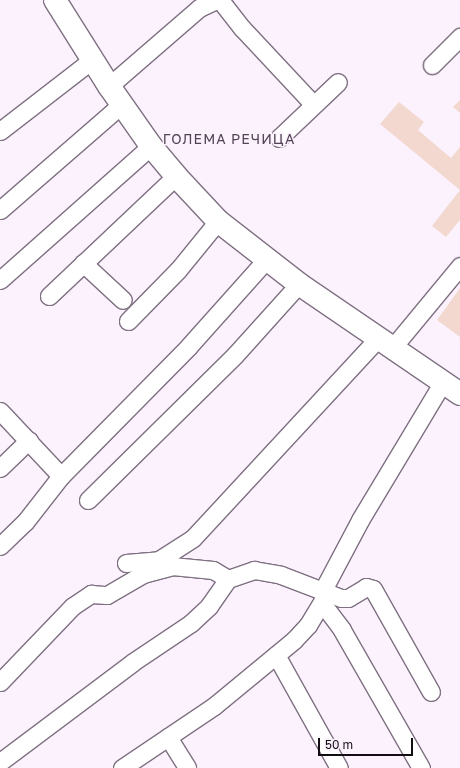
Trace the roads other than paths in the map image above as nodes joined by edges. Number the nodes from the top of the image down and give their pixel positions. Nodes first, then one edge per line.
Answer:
1 (55, 0) edge
2 (216, 0) edge
3 (220, 0) edge
4 (460, 37) edge
5 (92, 60) junction
6 (432, 65) dead end
7 (338, 82) dead end
8 (109, 86) junction
9 (122, 104) junction
10 (313, 104) junction
11 (0, 131) edge
12 (279, 138) dead end
13 (151, 146) junction
14 (176, 176) junction
15 (0, 210) edge
16 (218, 221) junction
17 (266, 260) junction
18 (83, 263) junction
19 (460, 266) edge
20 (0, 280) edge
21 (299, 284) junction
22 (49, 296) dead end
23 (123, 300) dead end
24 (128, 321) dead end
25 (385, 342) junction
26 (443, 382) junction
27 (460, 394) edge
28 (0, 411) edge
29 (29, 440) junction
30 (0, 468) edge
31 (61, 476) junction
32 (88, 500) dead end
33 (0, 546) edge
34 (126, 563) dead end
35 (228, 579) junction
36 (324, 595) junction
37 (276, 655) junction
38 (0, 682) edge
39 (431, 692) dead end
40 (168, 737) junction
41 (0, 762) edge
42 (122, 768) edge
43 (188, 768) edge
44 (339, 768) edge
45 (421, 768) edge

1 - 5 main road
2 - 8 street
3 - 10 street
4 - 6 street
5 - 8 main road
5 - 11 street
7 - 10 street
8 - 9 main road
9 - 13 main road
9 - 15 street
10 - 12 street
13 - 14 main road
13 - 20 street
14 - 16 main road
14 - 18 street
16 - 17 main road
16 - 24 street
17 - 21 main road
17 - 31 street
18 - 22 street
18 - 23 street
19 - 25 street
21 - 25 main road
21 - 32 street
25 - 26 main road
25 - 34 street
26 - 27 main road
26 - 36 street
28 - 29 street
29 - 30 street
29 - 31 street
31 - 33 street
35 - 36 street
35 - 38 street
35 - 41 street
36 - 37 street
36 - 39 street
36 - 45 street
37 - 40 street
37 - 44 street
40 - 42 street
40 - 43 street

